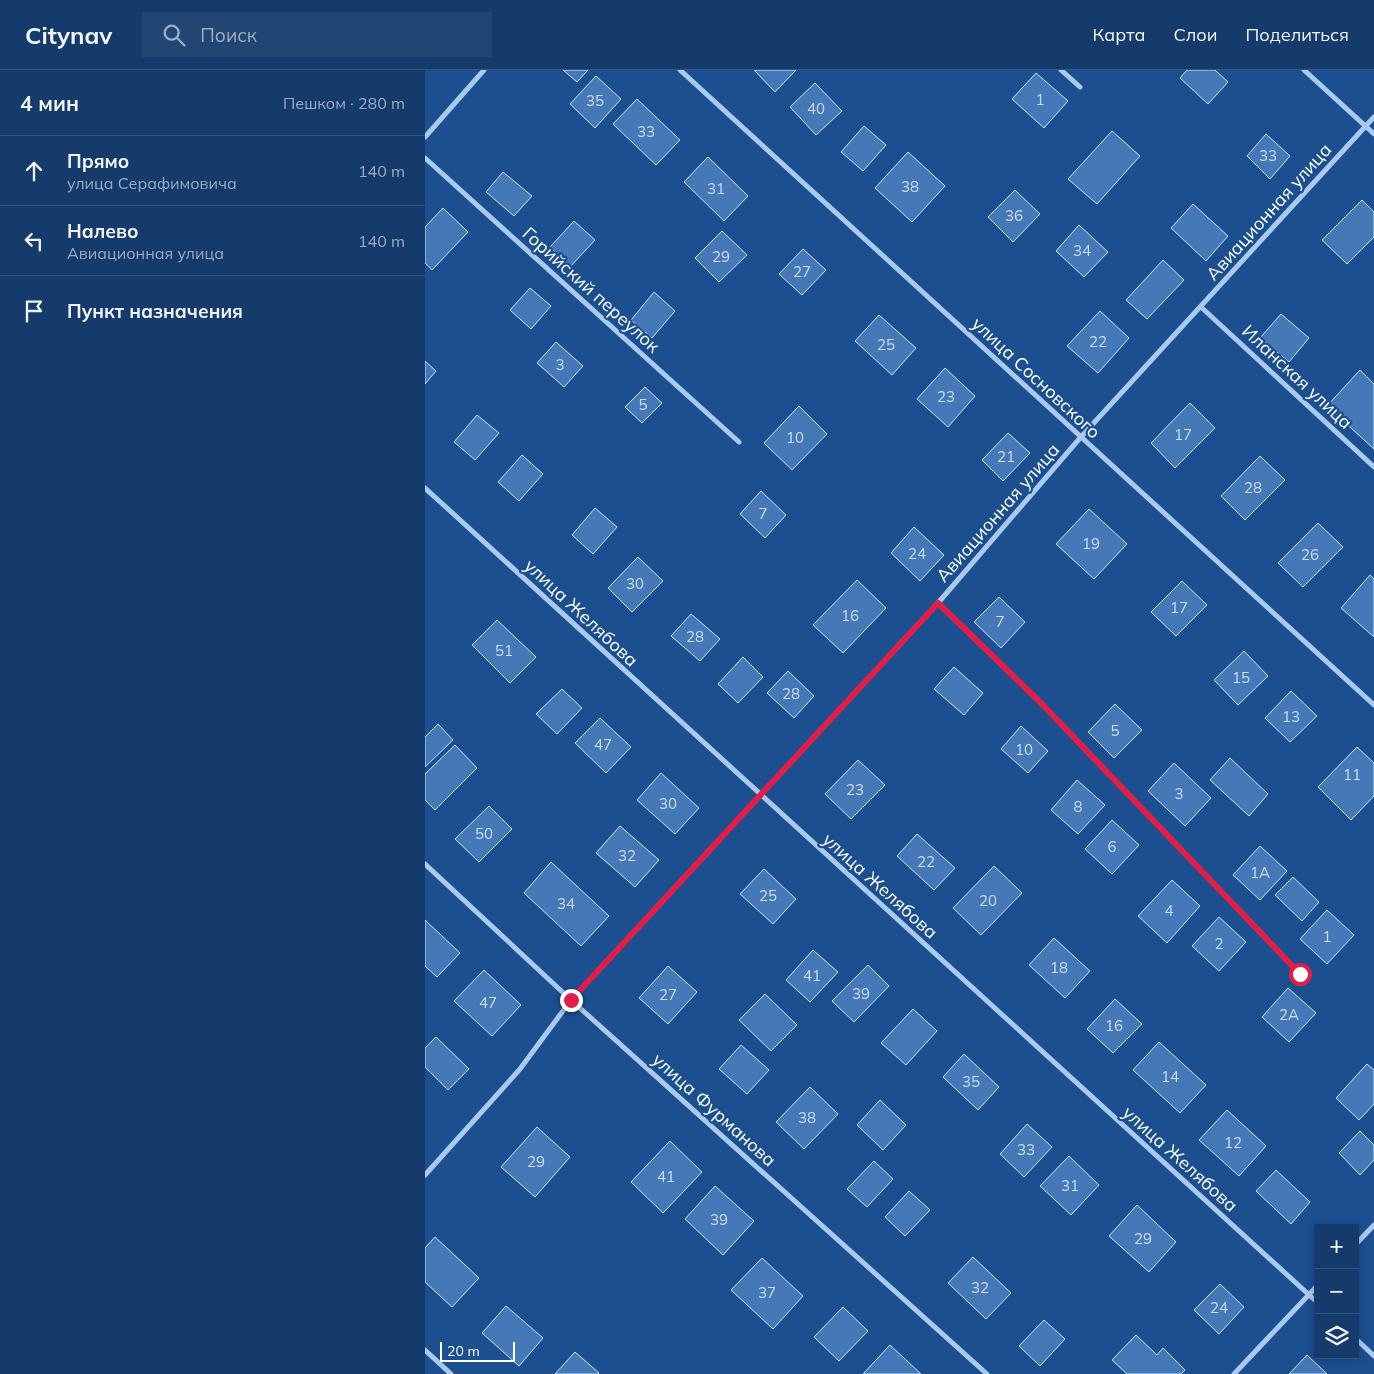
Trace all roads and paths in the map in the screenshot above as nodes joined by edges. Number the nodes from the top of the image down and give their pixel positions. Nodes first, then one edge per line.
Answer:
1 (484, 70) edge
2 (680, 70) edge
3 (1061, 70) edge
4 (1304, 70) edge
5 (1080, 87) dead end
6 (1374, 117) edge
7 (1365, 126) junction
8 (1374, 134) edge
9 (425, 137) edge
10 (425, 158) edge
11 (1201, 308) junction
12 (1080, 438) junction
13 (739, 442) dead end
14 (1374, 467) edge
15 (425, 488) edge
16 (938, 603) junction
17 (1374, 705) edge
18 (759, 794) junction
19 (425, 864) edge
20 (1300, 974) dead end
21 (571, 1000) junction
22 (425, 1175) edge
23 (1374, 1226) edge
24 (1359, 1241) edge
25 (1314, 1289) edge
26 (1308, 1295) junction
27 (1314, 1300) edge
28 (1359, 1342) edge
29 (425, 1350) edge
30 (1374, 1356) edge
31 (451, 1374) edge
32 (987, 1374) edge
33 (1234, 1374) edge

1 - 9 street
2 - 12 street, улица Сосновского
3 - 5 street
4 - 7 street
6 - 7 street, Авиационная улица
7 - 8 street
7 - 11 street, Авиационная улица
10 - 13 street, Горийский переулок
11 - 12 street, Авиационная улица
11 - 14 street, Иланская улица
12 - 16 street, Авиационная улица
12 - 17 street, улица Сосновского
15 - 18 street, улица Желябова
16 - 18 street, Авиационная улица
16 - 20 street
18 - 21 street, Авиационная улица
18 - 26 street, улица Желябова
19 - 21 street, улица Фурманова
21 - 22 street, Авиационная улица
21 - 32 street, улица Фурманова
23 - 24 street
25 - 26 street
26 - 27 street, улица Желябова
26 - 33 street
28 - 30 street
29 - 31 street

